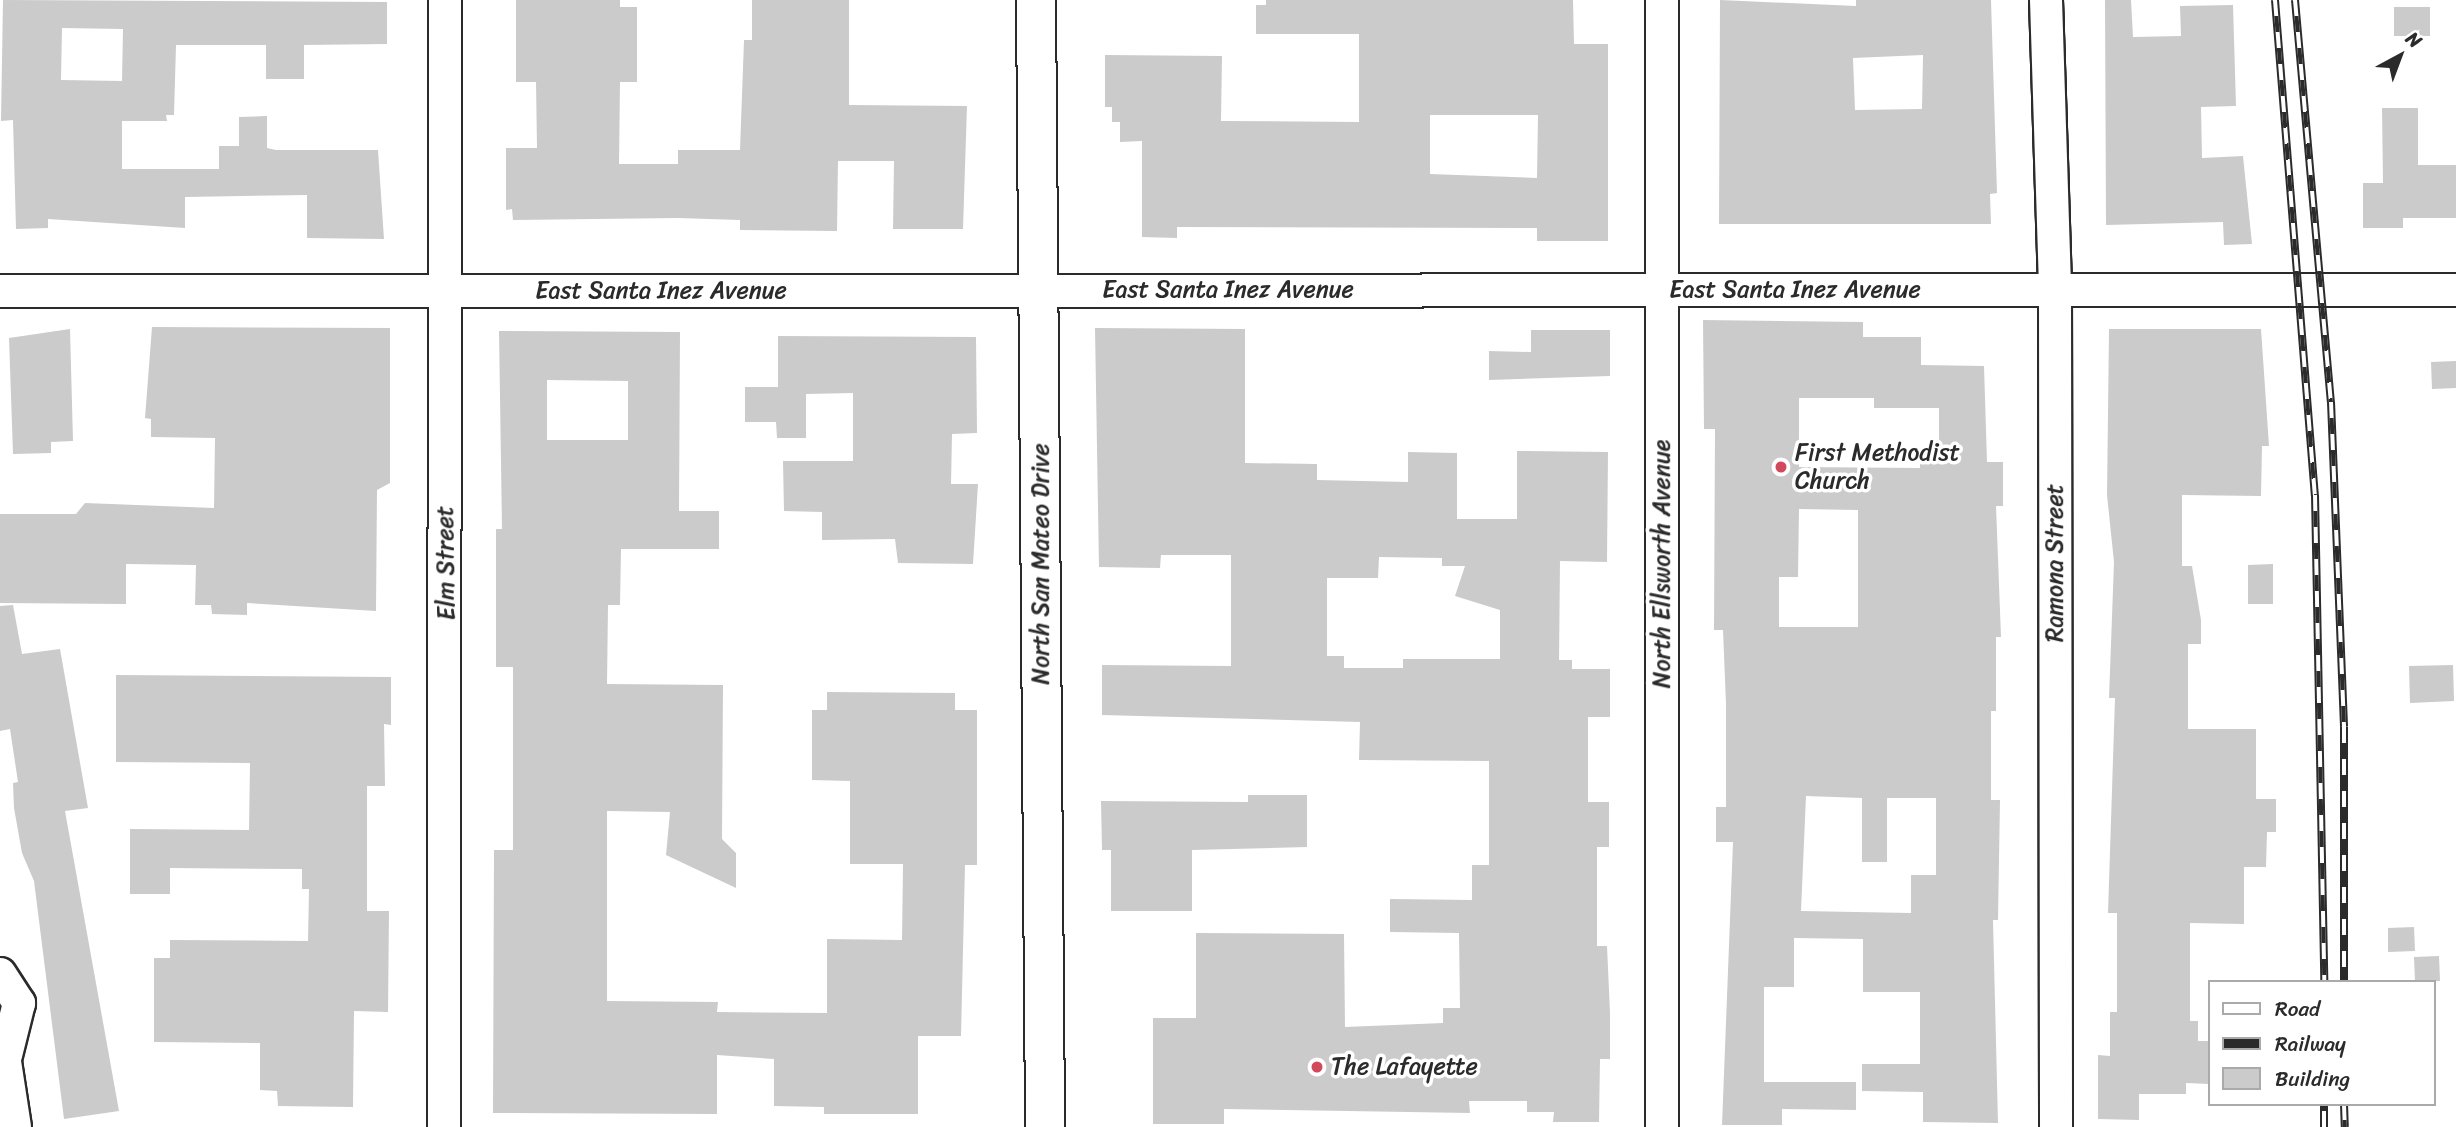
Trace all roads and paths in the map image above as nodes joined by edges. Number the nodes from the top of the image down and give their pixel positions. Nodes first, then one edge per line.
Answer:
1 (445, 0) edge
2 (1036, 0) edge
3 (1662, 0) edge
4 (2046, 0) edge
5 (2456, 289) edge
6 (1662, 290) junction
7 (2055, 290) junction
8 (0, 291) edge
9 (443, 291) junction
10 (1039, 291) junction
11 (0, 974) edge
12 (0, 1029) edge
13 (5, 1060) junction
14 (15, 1127) edge
15 (444, 1127) edge
16 (1045, 1127) edge
17 (1662, 1127) edge
18 (2056, 1127) edge

1 - 9 street, Elm Street
2 - 10 main road, North San Mateo Drive
3 - 6 street, North Ellsworth Avenue
4 - 7 street, Ramona Street
5 - 7 street, East Santa Inez Avenue
6 - 7 street, East Santa Inez Avenue
6 - 10 street, East Santa Inez Avenue
6 - 17 street, North Ellsworth Avenue
7 - 18 street, Ramona Street
8 - 9 street, East Santa Inez Avenue
9 - 10 street, East Santa Inez Avenue
9 - 15 street, Elm Street
10 - 16 main road, North San Mateo Drive
11 - 13 street
12 - 13 street
13 - 14 street

